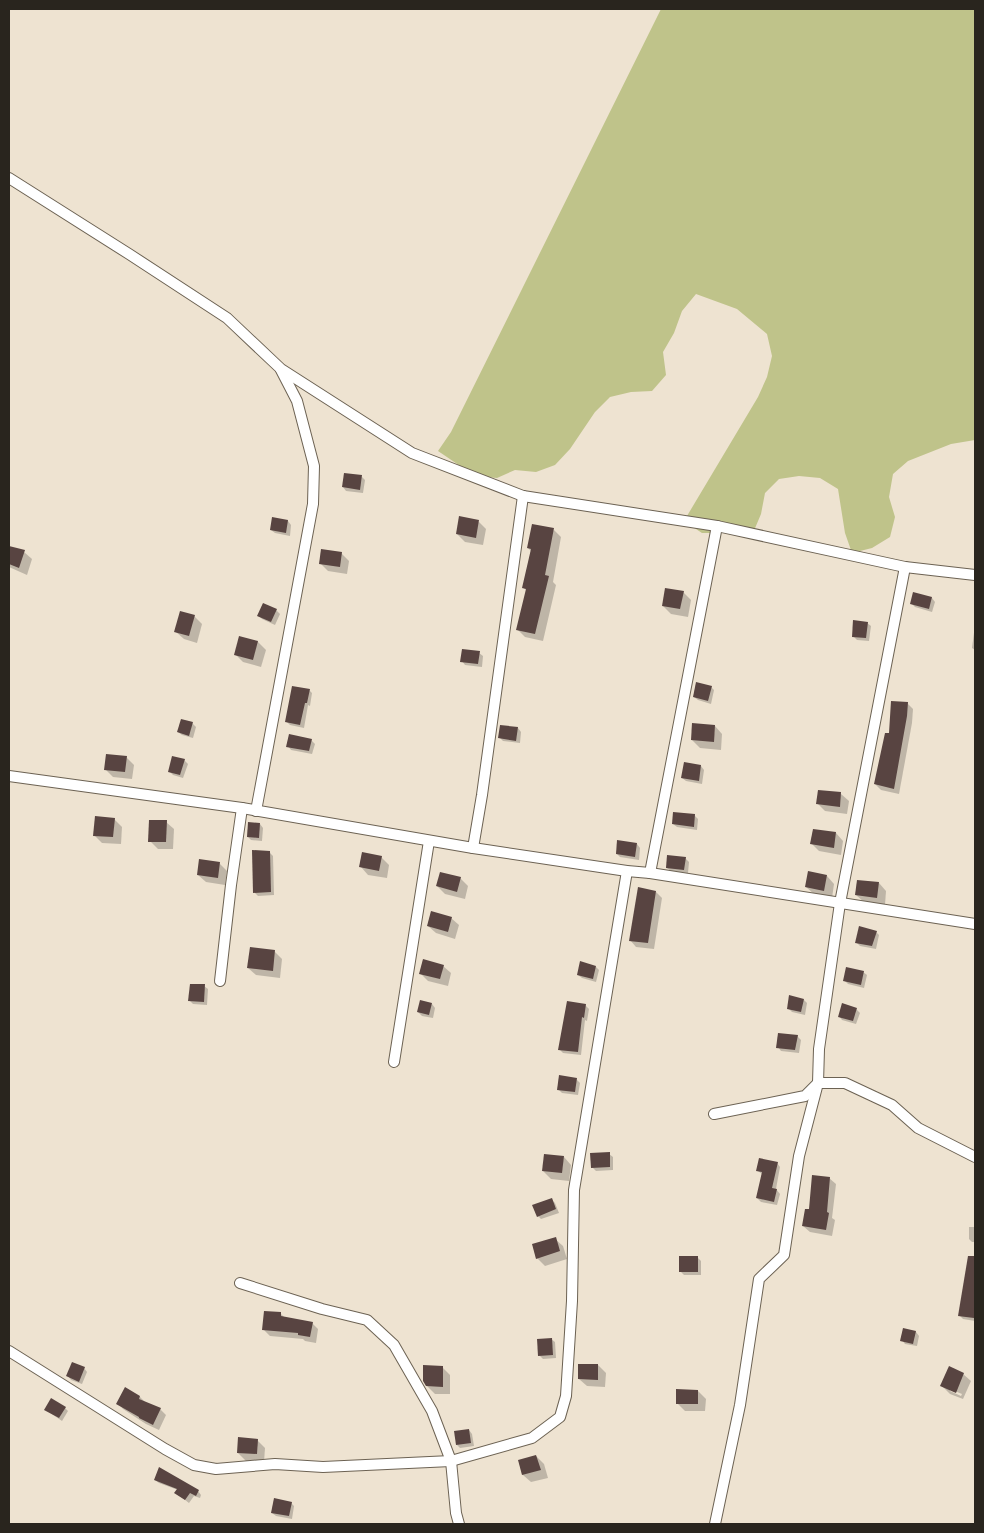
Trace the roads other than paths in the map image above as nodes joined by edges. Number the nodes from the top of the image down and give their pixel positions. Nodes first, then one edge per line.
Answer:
1 (9, 178) edge
2 (281, 369) junction
3 (523, 496) junction
4 (717, 526) junction
5 (905, 568) junction
6 (975, 575) edge
7 (9, 776) edge
8 (242, 808) junction
9 (256, 810) junction
10 (429, 840) junction
11 (473, 848) junction
12 (627, 872) junction
13 (650, 873) junction
14 (840, 903) junction
15 (975, 924) edge
16 (220, 981) dead end
17 (394, 1062) dead end
18 (818, 1083) junction
19 (714, 1114) dead end
20 (975, 1158) edge
21 (240, 1283) dead end
22 (9, 1350) edge
23 (451, 1462) junction
24 (459, 1524) edge
25 (715, 1524) edge

1 - 2 lane
2 - 3 lane
2 - 9 lane
3 - 4 lane
3 - 11 lane
4 - 5 lane
4 - 13 lane
5 - 6 lane
5 - 14 lane
7 - 8 lane
8 - 9 lane
8 - 16 lane
9 - 10 lane
10 - 11 lane
10 - 17 lane
11 - 12 lane
12 - 13 lane
12 - 23 lane
13 - 14 lane
14 - 15 lane
14 - 18 lane
18 - 19 lane
18 - 20 lane
18 - 25 lane
21 - 23 lane
22 - 23 lane
23 - 24 lane

